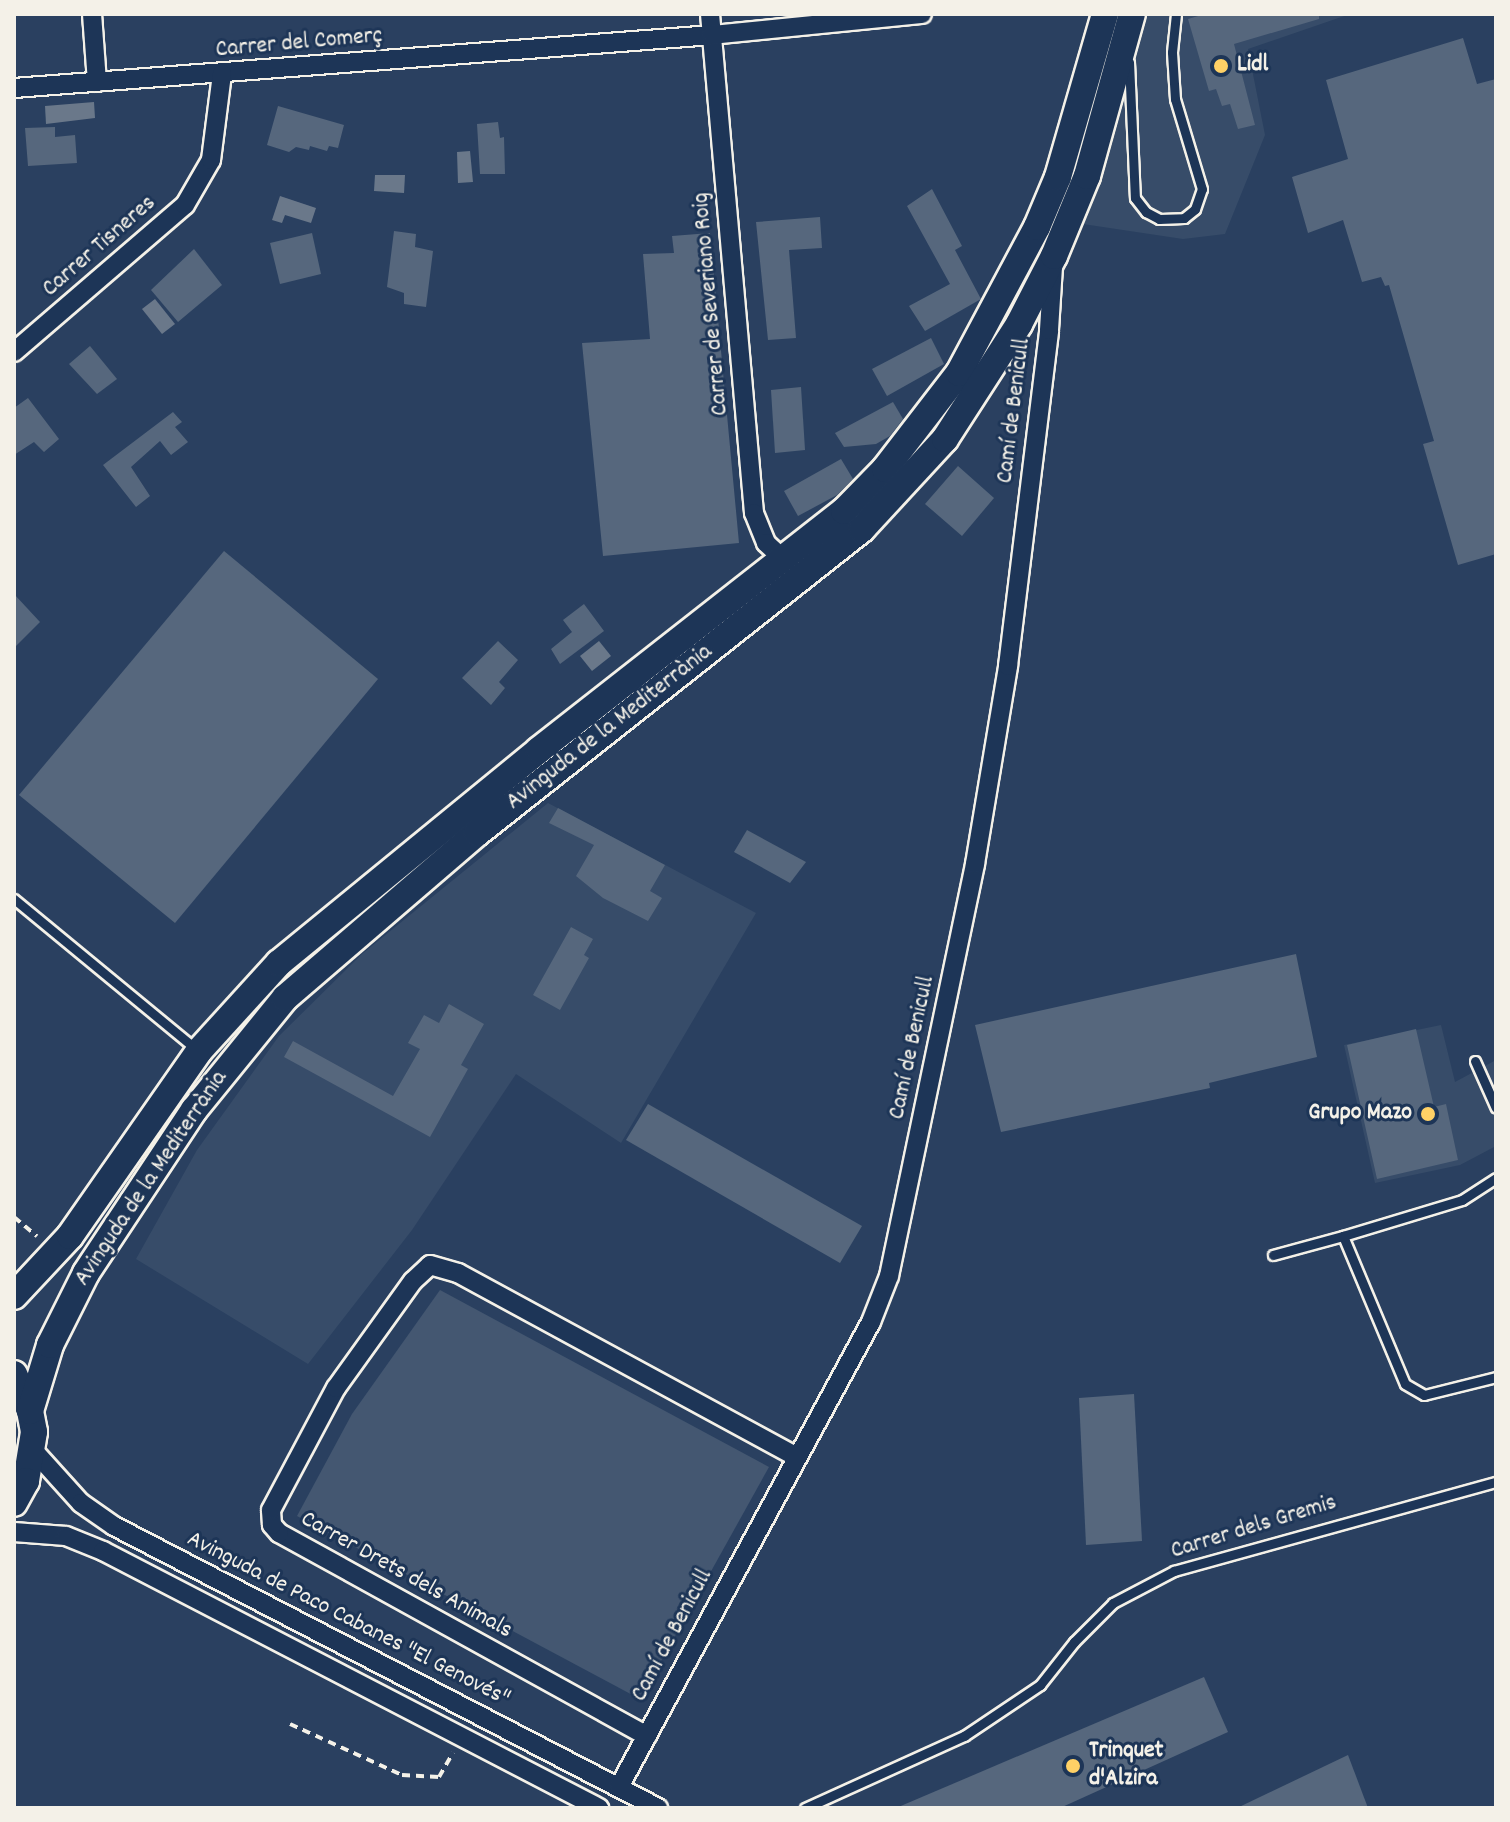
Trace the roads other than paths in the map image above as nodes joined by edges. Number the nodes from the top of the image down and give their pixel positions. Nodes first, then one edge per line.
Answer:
1 (92, 14) edge
2 (710, 14) edge
3 (922, 14) edge
4 (1103, 14) edge
5 (1132, 14) edge
6 (1176, 14) edge
7 (712, 35) junction
8 (1126, 40) junction
9 (222, 74) junction
10 (97, 82) junction
11 (14, 88) edge
12 (1054, 256) junction
13 (14, 352) edge
14 (783, 559) junction
15 (14, 899) edge
16 (199, 1051) junction
17 (1475, 1061) dead end
18 (1495, 1104) edge
19 (1496, 1178) edge
20 (1343, 1236) junction
21 (1273, 1255) dead end
22 (14, 1296) edge
23 (14, 1374) edge
24 (1496, 1377) edge
25 (30, 1411) junction
26 (34, 1451) junction
27 (795, 1456) junction
28 (1496, 1482) edge
29 (14, 1503) edge
30 (14, 1532) edge
31 (647, 1736) junction
32 (619, 1787) junction
33 (599, 1808) edge
34 (658, 1808) edge
35 (805, 1808) edge

1 - 10 street
2 - 7 street, Carrer de Severiano Roig
3 - 7 street, Carrer del Comerç
4 - 14 main road, Avinguda de la Mediterrània
5 - 8 main road, Avinguda de la Mediterrània
6 - 8 lane
7 - 9 street, Carrer del Comerç
7 - 14 street, Carrer de Severiano Roig
8 - 12 main road, Avinguda de la Mediterrània
9 - 10 street, Carrer del Comerç
9 - 13 street, Carrer Tisneres
10 - 11 street, Carrer del Comerç
12 - 25 main road, Avinguda de la Mediterrània
12 - 27 street, Camí de Benicull
14 - 16 main road, Avinguda de la Mediterrània
15 - 16 lane
16 - 22 main road, Avinguda de la Mediterrània
17 - 18 lane
19 - 20 lane
20 - 21 lane
20 - 24 lane
23 - 25 main road
25 - 26 main road
26 - 29 main road
26 - 32 street, Avinguda de Paco Cabanes "El Genovés"
27 - 31 street, Camí de Benicull
27 - 31 street, Carrer Drets dels Animals
28 - 35 lane, Carrer dels Gremis
30 - 33 street, Avinguda de Paco Cabanes "El Genovés"
31 - 32 street, Camí de Benicull
32 - 34 street, Avinguda de Paco Cabanes "El Genovés"

